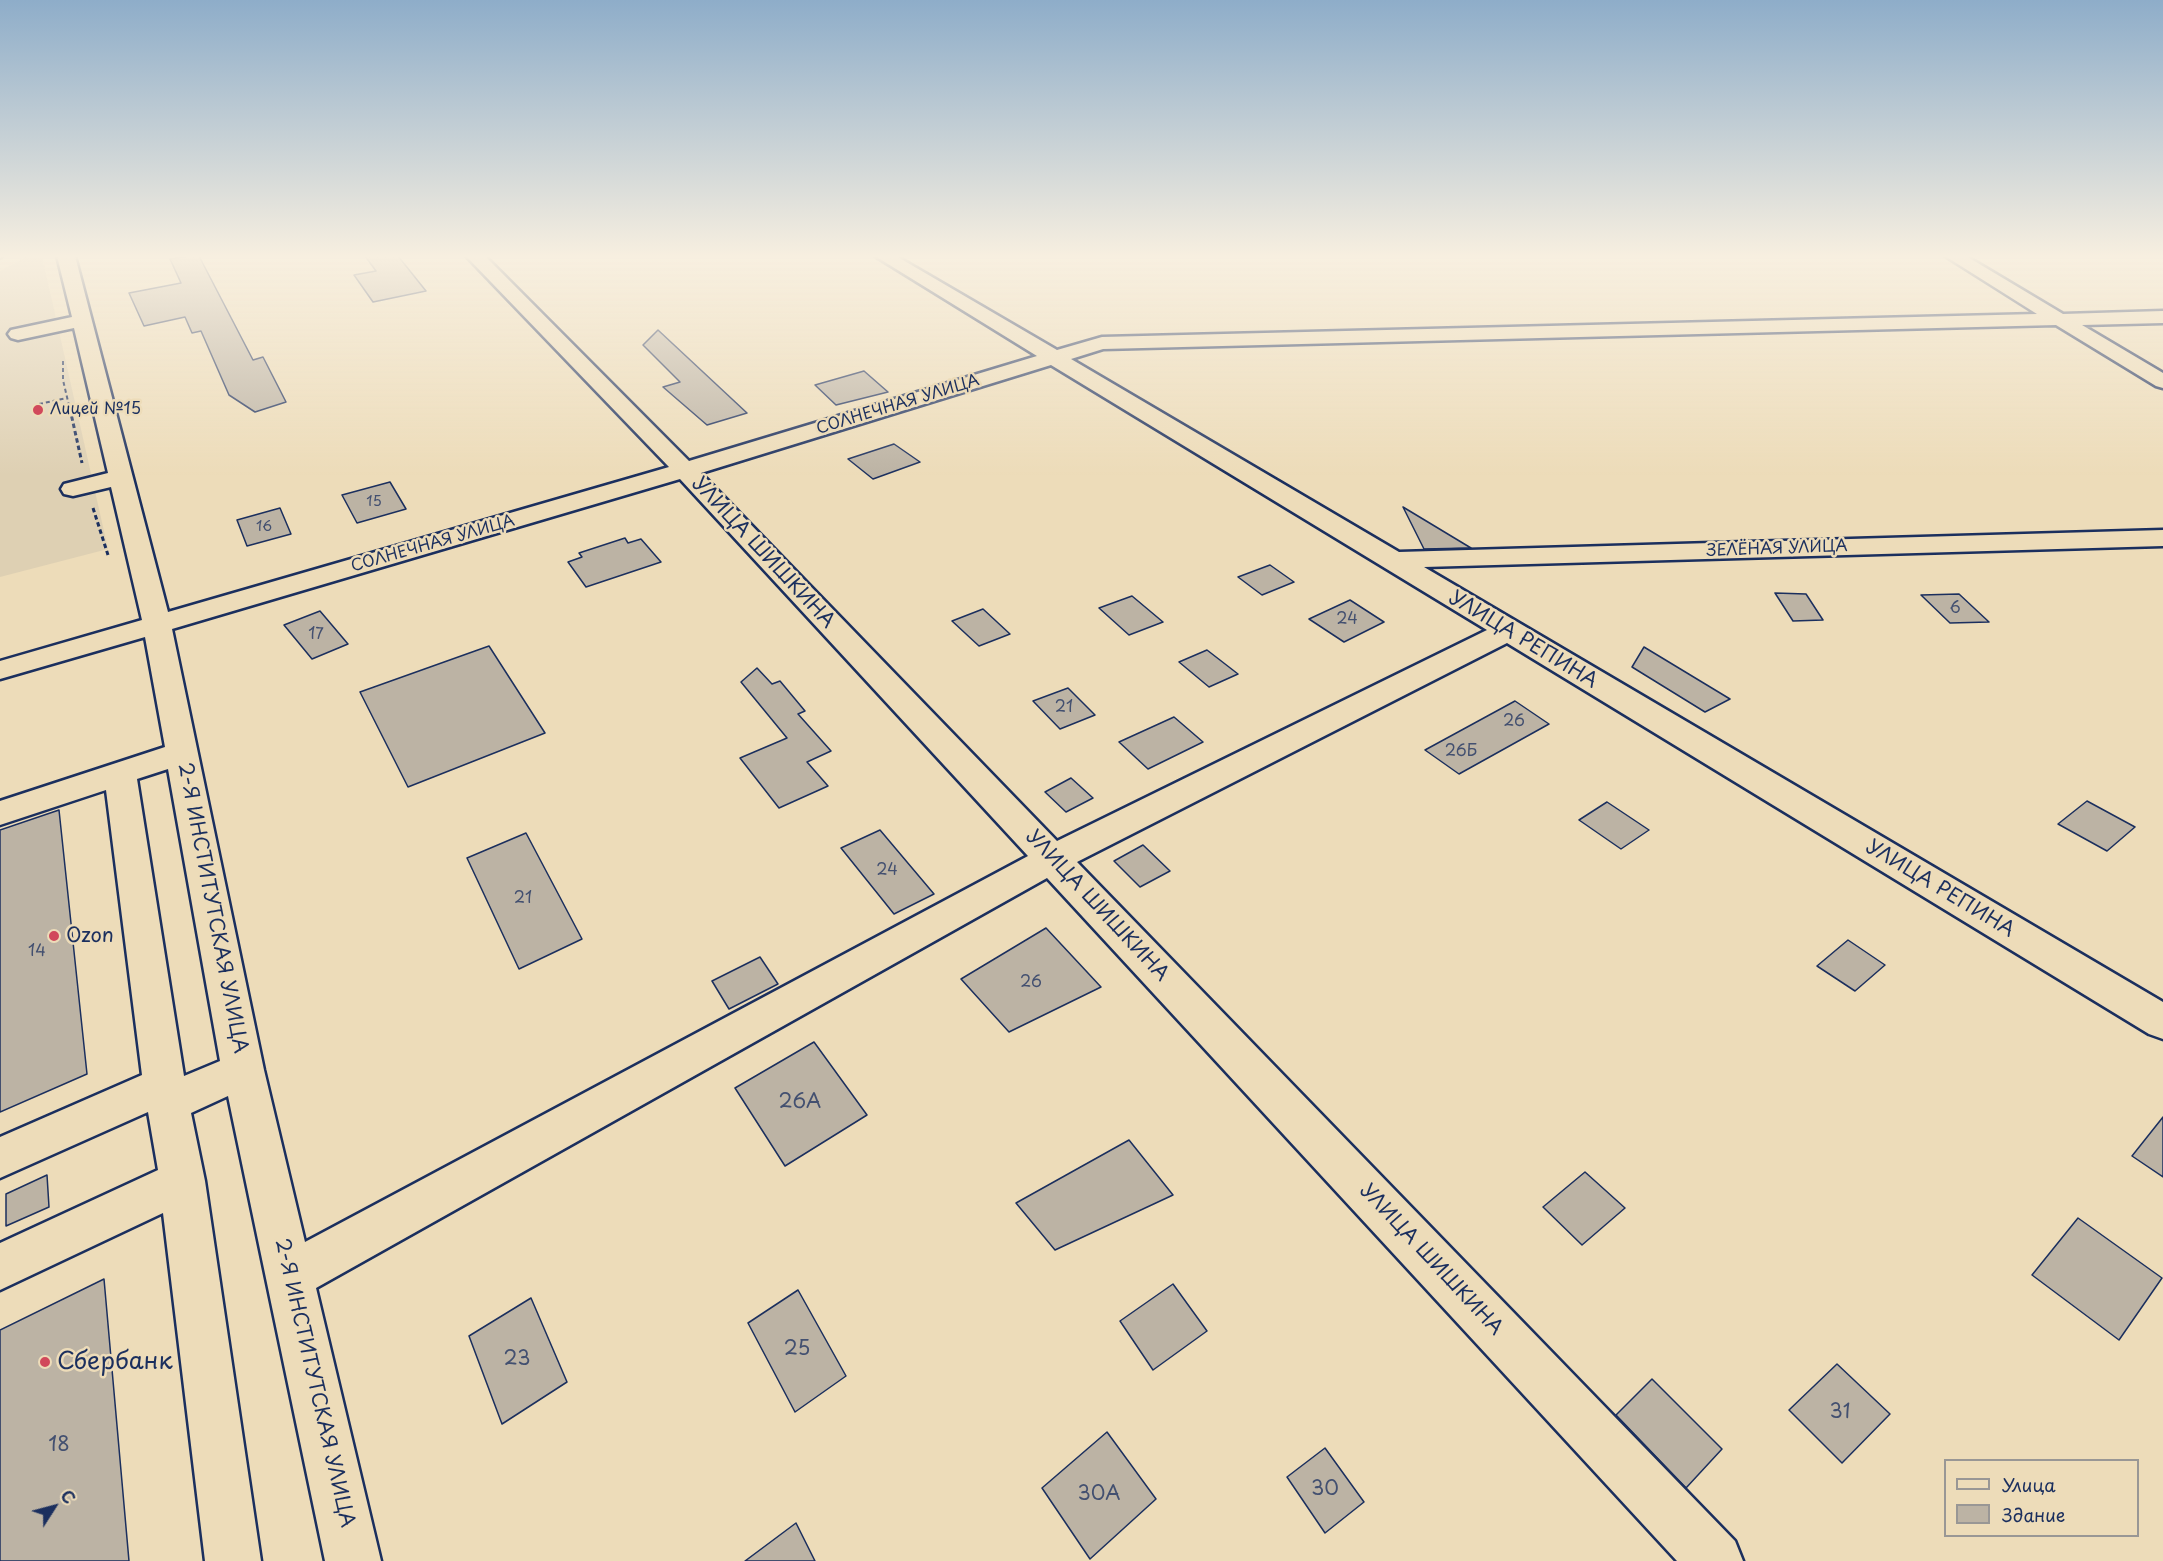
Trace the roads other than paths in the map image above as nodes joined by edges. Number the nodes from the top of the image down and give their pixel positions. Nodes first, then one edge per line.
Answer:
1 (43, 329) edge
2 (84, 329) edge
3 (546, 329) edge
4 (1004, 329) edge
5 (1667, 329) edge
6 (2076, 329) edge
7 (18, 334) dead end
8 (1052, 358) junction
9 (2163, 382) edge
10 (684, 470) junction
11 (121, 477) junction
12 (73, 489) dead end
13 (2163, 538) edge
14 (1390, 560) junction
15 (141, 629) junction
16 (1508, 631) junction
17 (0, 670) edge
18 (182, 753) junction
19 (120, 773) junction
20 (0, 813) edge
21 (1053, 859) junction
22 (2163, 1022) edge
23 (243, 1070) junction
24 (166, 1094) junction
25 (0, 1158) edge
26 (182, 1181) junction
27 (0, 1267) edge
28 (290, 1276) junction
29 (233, 1561) edge
30 (353, 1561) edge
31 (1715, 1561) edge

1 - 7 street
2 - 11 street, 2-Я ИНСТИТУТСКАЯ УЛИЦА
3 - 10 street, УЛИЦА ШИШКИНА
4 - 8 street, УЛИЦА РЕПИНА
5 - 8 street, СОЛНЕЧНАЯ УЛИЦА
6 - 9 street
8 - 10 street, СОЛНЕЧНАЯ УЛИЦА
8 - 14 street, УЛИЦА РЕПИНА
10 - 15 street, СОЛНЕЧНАЯ УЛИЦА
10 - 21 street, УЛИЦА ШИШКИНА
11 - 12 street
11 - 15 street, 2-Я ИНСТИТУТСКАЯ УЛИЦА
13 - 14 street, ЗЕЛЁНАЯ УЛИЦА
14 - 16 street, УЛИЦА РЕПИНА
15 - 17 street, СОЛНЕЧНАЯ УЛИЦА
15 - 18 street, 2-Я ИНСТИТУТСКАЯ УЛИЦА
16 - 21 street
16 - 22 street, УЛИЦА РЕПИНА
18 - 19 street
18 - 23 street, 2-Я ИНСТИТУТСКАЯ УЛИЦА
19 - 20 street
19 - 24 street
21 - 28 street
21 - 31 street, УЛИЦА ШИШКИНА
23 - 24 street
23 - 28 street, 2-Я ИНСТИТУТСКАЯ УЛИЦА
24 - 25 street
24 - 26 street
26 - 27 street
26 - 29 street
28 - 30 street, 2-Я ИНСТИТУТСКАЯ УЛИЦА

